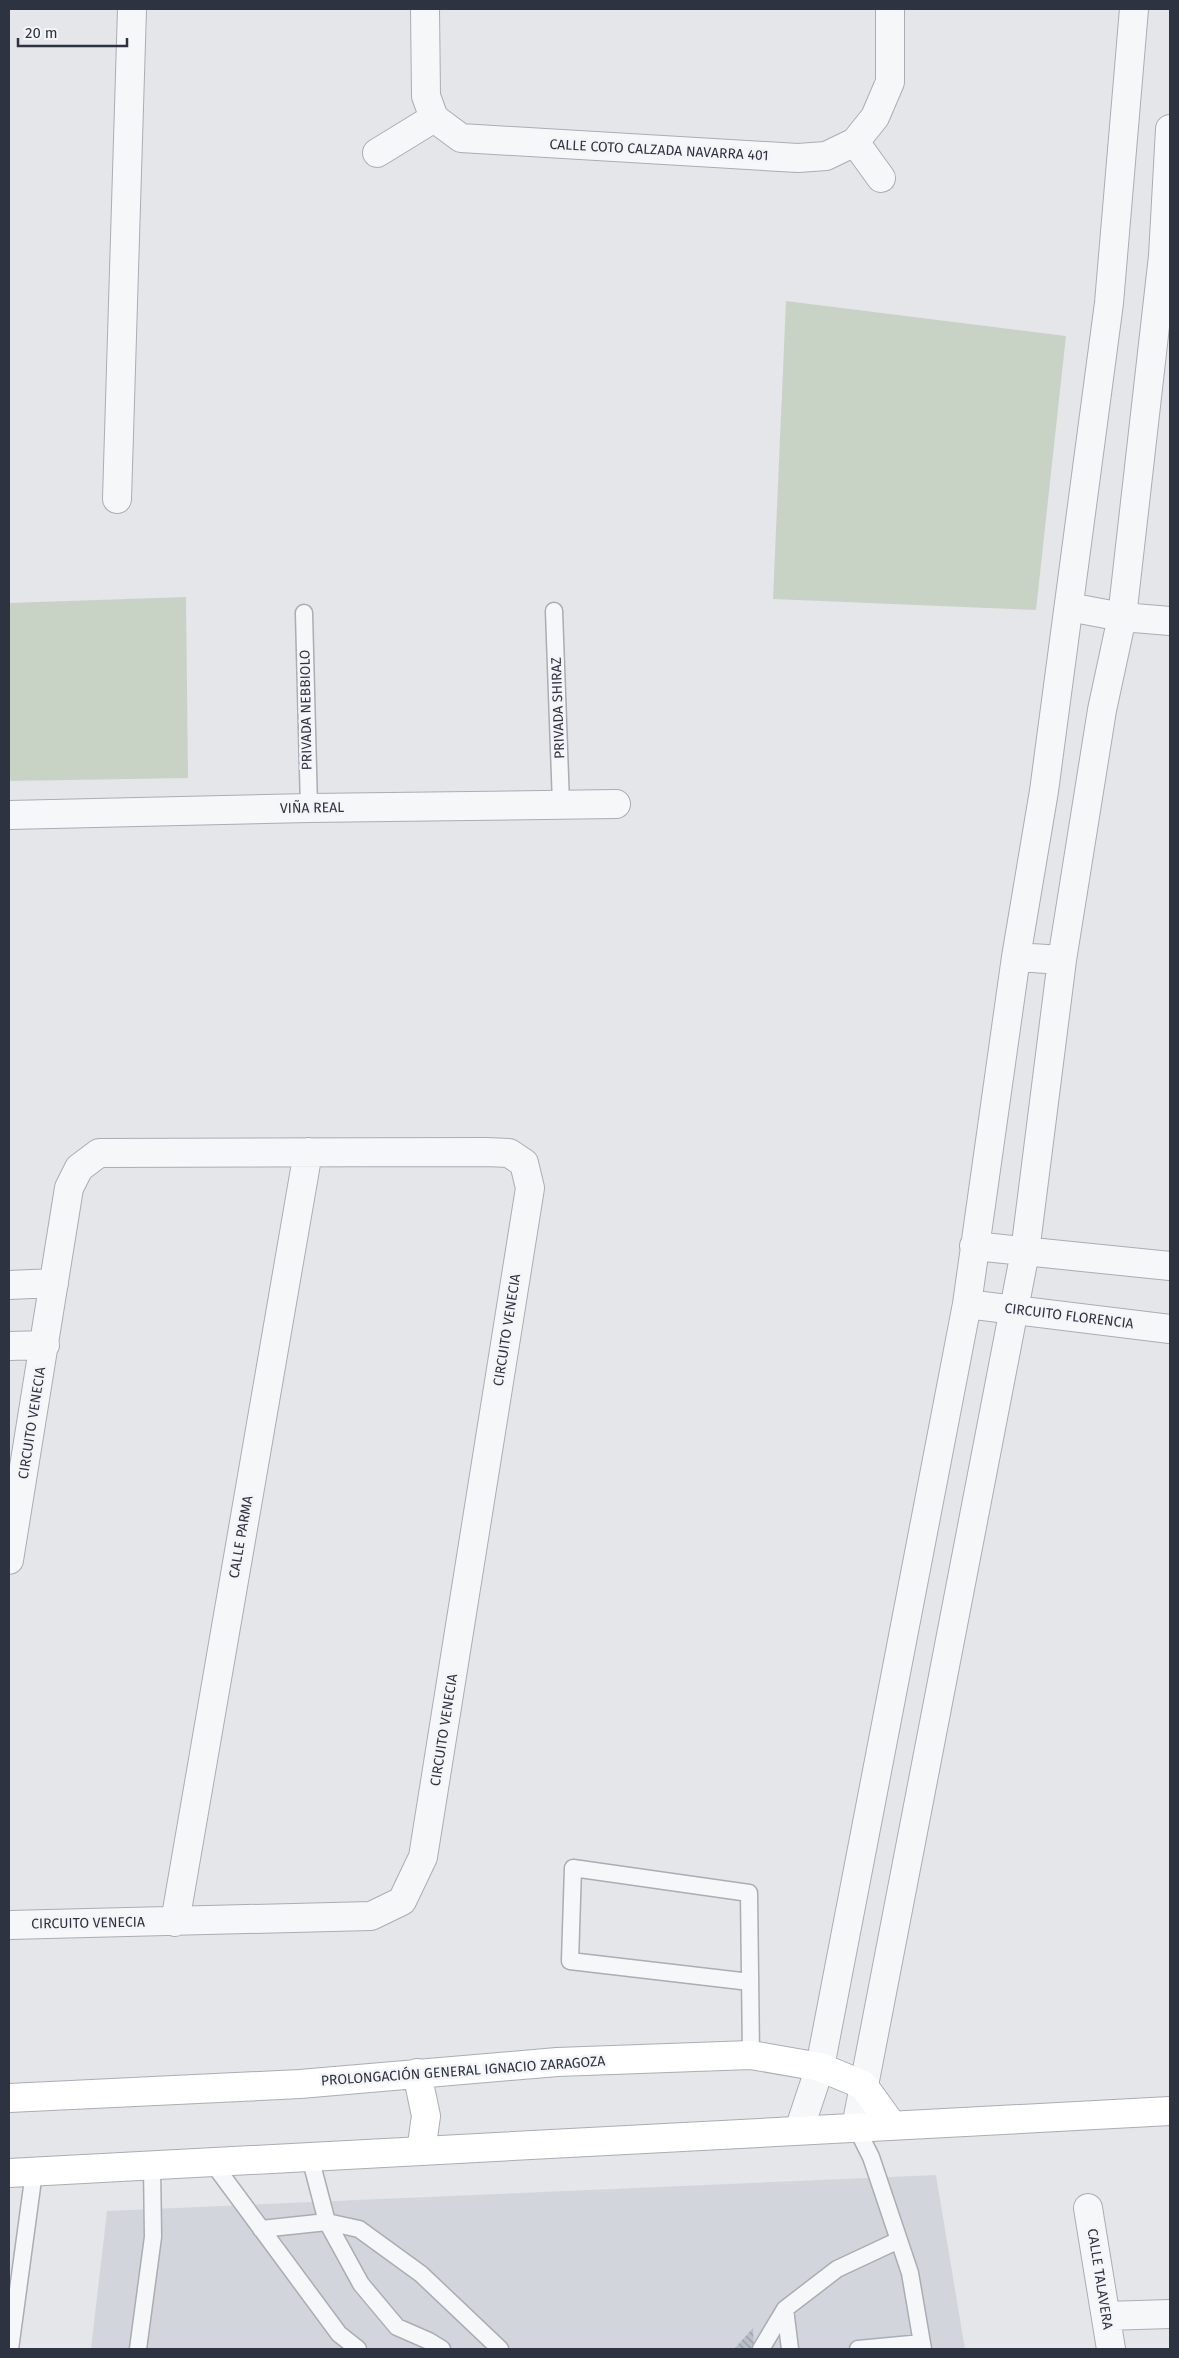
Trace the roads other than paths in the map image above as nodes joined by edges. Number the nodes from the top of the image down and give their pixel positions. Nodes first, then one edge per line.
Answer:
1 (132, 9) edge
2 (425, 9) edge
3 (890, 9) edge
4 (1134, 9) edge
5 (434, 118) junction
6 (1170, 129) edge
7 (854, 142) junction
8 (377, 153) dead end
9 (881, 178) dead end
10 (116, 499) dead end
11 (1069, 607) junction
12 (554, 611) dead end
13 (304, 613) dead end
14 (1122, 617) junction
15 (1170, 621) edge
16 (561, 804) junction
17 (616, 804) dead end
18 (309, 808) junction
19 (9, 815) edge
20 (1016, 957) junction
21 (1062, 960) junction
22 (308, 1152) junction
23 (974, 1246) junction
24 (1026, 1252) junction
25 (1170, 1266) edge
26 (54, 1283) junction
27 (9, 1285) edge
28 (967, 1304) junction
29 (1015, 1309) junction
30 (1170, 1329) edge
31 (44, 1345) junction
32 (9, 1346) edge
33 (9, 1560) edge
34 (175, 1922) junction
35 (9, 1924) edge
36 (750, 1982) junction
37 (751, 2056) junction
38 (820, 2067) junction
39 (417, 2073) junction
40 (864, 2085) junction
41 (9, 2098) edge
42 (1170, 2111) edge
43 (892, 2125) junction
44 (856, 2127) junction
45 (799, 2130) junction
46 (420, 2151) junction
47 (310, 2157) junction
48 (212, 2162) junction
49 (152, 2166) junction
50 (21, 2173) edge
51 (1088, 2208) dead end
52 (327, 2222) junction
53 (261, 2229) junction
54 (899, 2240) junction
55 (785, 2309) junction
56 (1170, 2314) edge
57 (1106, 2316) junction
58 (923, 2346) edge
59 (10, 2349) edge
60 (138, 2349) edge
61 (358, 2349) edge
62 (442, 2349) edge
63 (500, 2349) edge
64 (761, 2349) edge
65 (790, 2349) edge
66 (858, 2349) edge
67 (1111, 2349) edge

1 - 10 street
2 - 5 street
3 - 7 street, CALLE COTO CALZADA NAVARRA 401
4 - 11 street
5 - 7 street, CALLE COTO CALZADA NAVARRA 401
5 - 8 street
6 - 14 street
7 - 9 street
11 - 14 street
11 - 20 street
12 - 16 lane, PRIVADA SHIRAZ
13 - 18 lane, PRIVADA NEBBIOLO
14 - 15 street
14 - 21 street
16 - 17 street, VIÑA REAL
16 - 18 street, VIÑA REAL
18 - 19 street, VIÑA REAL
20 - 21 street
20 - 23 street
21 - 24 street
22 - 26 street, CIRCUITO VENECIA
22 - 34 street, CALLE PARMA
22 - 34 street, CIRCUITO VENECIA
23 - 24 street
23 - 28 street
24 - 25 street
24 - 29 street
26 - 27 street
26 - 31 street, CIRCUITO VENECIA
28 - 29 street, CIRCUITO FLORENCIA
28 - 38 street
29 - 30 street, CIRCUITO FLORENCIA
29 - 40 street
31 - 32 street
31 - 33 street, CIRCUITO VENECIA
34 - 35 street, CIRCUITO VENECIA
36 - 36 lane
36 - 37 lane
37 - 38 street, PROLONGACIÓN GENERAL IGNACIO ZARAGOZA
37 - 39 street, PROLONGACIÓN GENERAL IGNACIO ZARAGOZA
38 - 40 street, PROLONGACIÓN GENERAL IGNACIO ZARAGOZA
38 - 45 street
39 - 41 street, PROLONGACIÓN GENERAL IGNACIO ZARAGOZA
39 - 46 street
40 - 43 street
40 - 44 street
42 - 43 street
43 - 44 street
44 - 45 street
44 - 54 lane
45 - 46 street
46 - 47 street
47 - 48 street
47 - 52 lane
48 - 49 street
48 - 53 lane
49 - 50 street
49 - 60 lane
50 - 59 lane
51 - 57 street, CALLE TALAVERA
52 - 53 lane
52 - 62 lane
52 - 63 lane
53 - 61 lane
54 - 55 lane
54 - 58 lane
55 - 64 lane
55 - 65 lane
56 - 57 street
57 - 67 street, CALLE TALAVERA
58 - 66 lane

